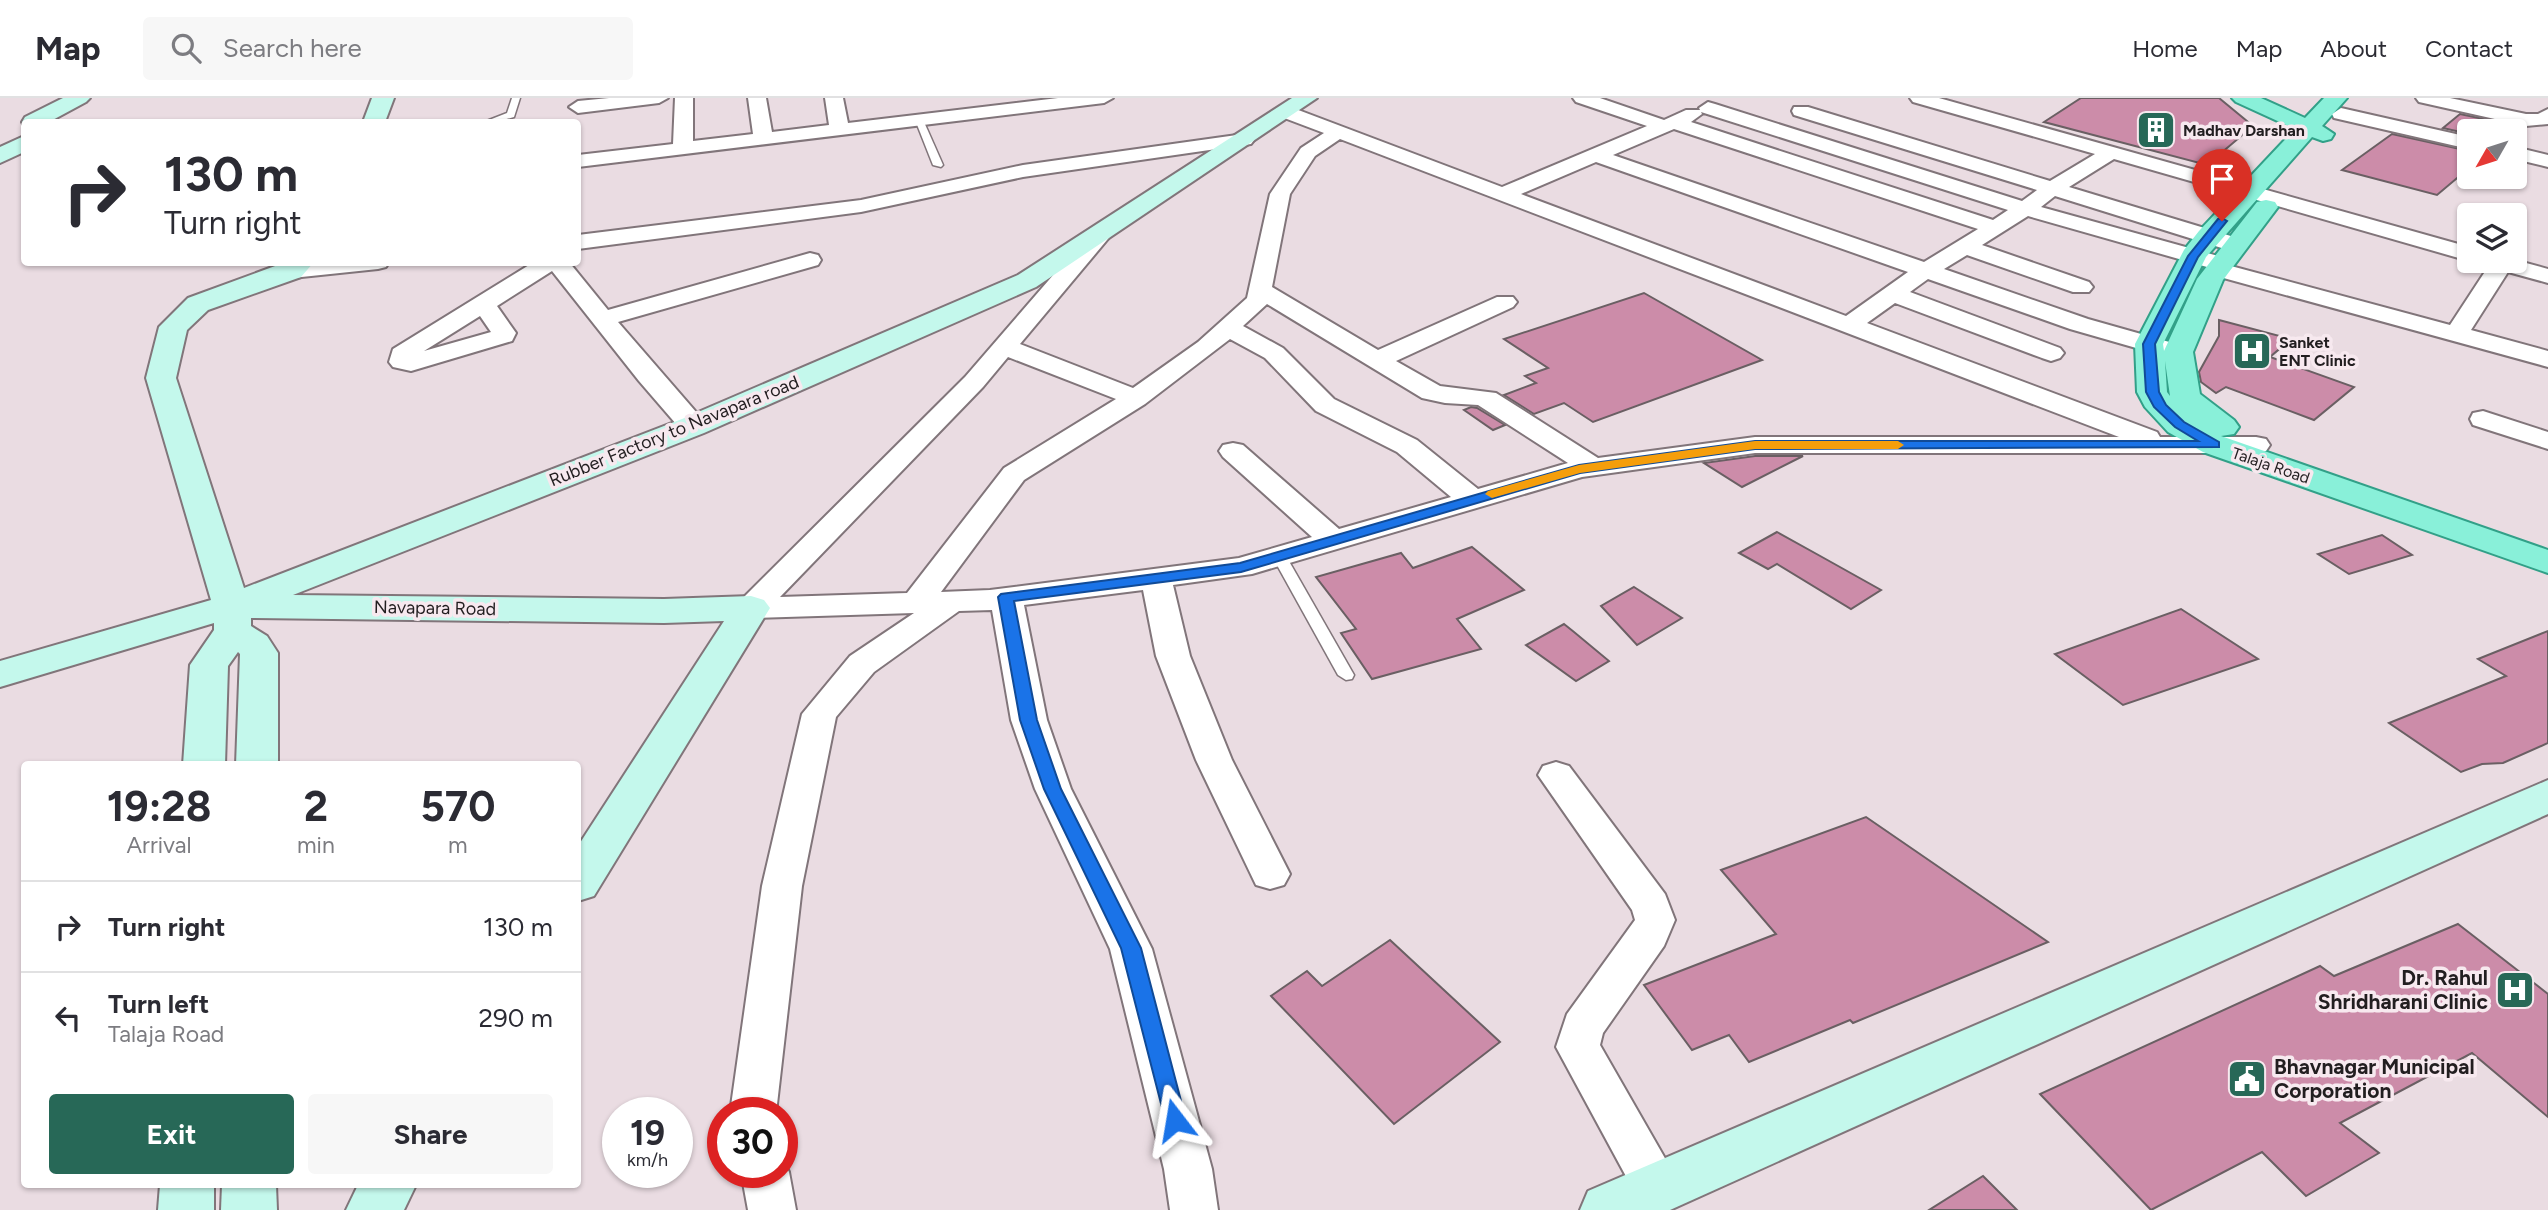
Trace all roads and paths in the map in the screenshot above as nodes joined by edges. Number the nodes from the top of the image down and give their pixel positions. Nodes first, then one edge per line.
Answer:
1 (383, 98) edge
2 (516, 98) edge
3 (659, 98) edge
4 (684, 98) edge
5 (757, 98) edge
6 (834, 98) edge
7 (926, 98) edge
8 (1104, 98) edge
9 (1582, 98) edge
10 (1733, 98) edge
11 (1919, 98) edge
12 (2243, 98) edge
13 (2270, 98) edge
14 (2425, 98) edge
15 (88, 101) edge
16 (1647, 103) dead end
17 (1296, 105) edge
18 (1707, 108) junction
19 (578, 109) edge
20 (1801, 111) dead end
21 (1624, 112) junction
22 (2548, 115) edge
23 (2330, 116) edge
24 (41, 119) edge
25 (66, 119) edge
26 (375, 119) edge
27 (498, 119) edge
28 (928, 121) junction
29 (1668, 124) junction
30 (21, 129) edge
31 (841, 131) junction
32 (1338, 132) junction
33 (0, 140) edge
34 (764, 140) junction
35 (1244, 140) junction
36 (2457, 141) edge
37 (21, 145) edge
38 (683, 149) junction
39 (2112, 152) junction
40 (1595, 155) junction
41 (0, 156) edge
42 (2527, 156) edge
43 (581, 161) edge
44 (2548, 161) edge
45 (938, 165) dead end
46 (2054, 187) junction
47 (1502, 194) junction
48 (2260, 196) junction
49 (2025, 209) junction
50 (1996, 228) junction
51 (1101, 234) junction
52 (581, 242) edge
53 (1965, 247) junction
54 (2457, 251) edge
55 (2215, 254) junction
56 (810, 260) dead end
57 (545, 266) edge
58 (560, 266) edge
59 (297, 267) edge
60 (1928, 270) junction
61 (2527, 270) edge
62 (2492, 273) edge
63 (2548, 276) edge
64 (2081, 288) dead end
65 (1260, 290) junction
66 (1893, 294) junction
67 (1505, 302) dead end
68 (484, 304) dead end
69 (602, 319) junction
70 (1847, 326) junction
71 (1228, 328) junction
72 (2457, 333) junction
73 (2149, 344) junction
74 (1004, 347) junction
75 (2178, 352) junction
76 (2051, 353) dead end
77 (1379, 359) junction
78 (2548, 359) edge
79 (1136, 398) junction
80 (2193, 405) junction
81 (2160, 407) junction
82 (2483, 419) dead end
83 (693, 426) junction
84 (2548, 441) edge
85 (2165, 445) junction
86 (2214, 445) junction
87 (2256, 445) junction
88 (1233, 451) dead end
89 (1593, 467) junction
90 (1473, 500) junction
91 (1334, 540) junction
92 (2548, 549) edge
93 (1279, 556) junction
94 (2548, 562) edge
95 (1156, 578) junction
96 (1006, 597) junction
97 (935, 601) junction
98 (751, 608) junction
99 (232, 619) junction
100 (0, 674) edge
101 (1346, 676) dead end
102 (204, 761) edge
103 (257, 761) edge
104 (1556, 775) dead end
105 (2548, 796) edge
106 (1270, 874) dead end
107 (581, 878) edge
108 (755, 1097) edge
109 (187, 1188) edge
110 (249, 1188) edge
111 (386, 1188) edge
112 (1658, 1188) junction
113 (186, 1210) edge
114 (249, 1210) edge
115 (374, 1210) edge
116 (1194, 1210) edge
117 (1608, 1210) edge

1 - 26 street
2 - 27 lane
3 - 19 street
4 - 38 street
5 - 34 street
6 - 31 street
7 - 28 street
8 - 28 street
9 - 21 street
10 - 18 street
11 - 39 street
12 - 23 main road
13 - 23 main road
14 - 22 street
15 - 24 street
15 - 25 street
16 - 21 street
17 - 32 street
17 - 35 street, Rubber Factory to Navapara road
18 - 29 street
18 - 49 street
20 - 46 street
21 - 29 street
23 - 36 street
23 - 48 main road
28 - 31 street
28 - 45 lane
29 - 40 street
29 - 50 street
30 - 33 street
31 - 34 street
32 - 47 street
32 - 65 street
34 - 38 street
35 - 51 street, Rubber Factory to Navapara road
35 - 52 street
37 - 41 street
38 - 43 street
39 - 46 street
39 - 48 street
40 - 47 street
40 - 60 street
42 - 44 street
46 - 49 street
46 - 55 street
47 - 70 street
48 - 54 street
48 - 55 main road
49 - 50 street
49 - 55 street
50 - 53 street
51 - 74 street
51 - 83 street, Rubber Factory to Navapara road
53 - 60 street
53 - 64 street
55 - 72 street
55 - 73 main road
55 - 75 main road
56 - 69 street
57 - 68 street
58 - 69 street
59 - 99 street
60 - 66 street
60 - 73 street
61 - 63 street
62 - 72 street
65 - 71 street
65 - 77 street
66 - 70 street
66 - 76 street
67 - 77 street
69 - 83 street
70 - 85 street
71 - 79 street
71 - 90 street
72 - 78 street
73 - 75 street
73 - 81 main road
74 - 79 street
74 - 98 street
75 - 80 main road
77 - 89 street
79 - 97 street
80 - 81 main road
80 - 87 main road, Talaja Road
81 - 86 main road, Talaja Road
82 - 84 street
83 - 99 street, Rubber Factory to Navapara road
85 - 86 street
85 - 89 street
86 - 87 street
86 - 94 main road, Talaja Road
87 - 92 main road, Talaja Road
88 - 91 street
89 - 90 street
90 - 91 street
91 - 93 street
93 - 95 street
93 - 101 lane
95 - 96 street
95 - 106 street
96 - 97 street
96 - 116 street
97 - 98 street
97 - 108 street
98 - 99 street, Navapara Road
98 - 107 street
99 - 100 street, Rubber Factory to Navapara road
99 - 102 street
99 - 103 street
104 - 112 street
105 - 112 street
109 - 113 street
110 - 114 street
111 - 115 street
112 - 117 street

